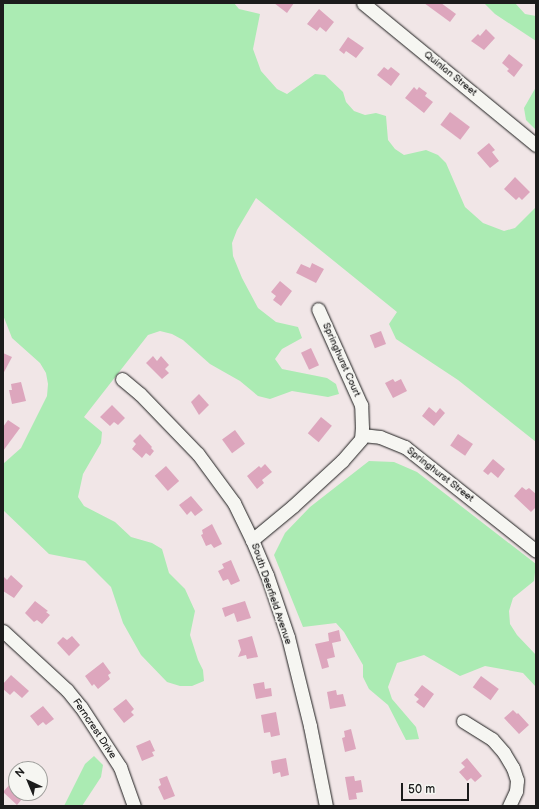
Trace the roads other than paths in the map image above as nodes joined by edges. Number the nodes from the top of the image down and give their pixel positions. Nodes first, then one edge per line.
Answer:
1 (363, 3) edge
2 (536, 145) edge
3 (318, 309) dead end
4 (122, 379) dead end
5 (362, 435) junction
6 (252, 540) junction
7 (536, 551) edge
8 (3, 631) edge
9 (463, 722) dead end
10 (134, 806) edge
11 (326, 806) edge
12 (509, 806) edge

1 - 2 street, Quinlan Street
3 - 5 street, Springhurst Court
4 - 6 street, South Deerfield Avenue
5 - 6 street
5 - 7 street, Springhurst Street
6 - 11 street, South Deerfield Avenue
8 - 10 street, Ferncrest Drive
9 - 12 street

